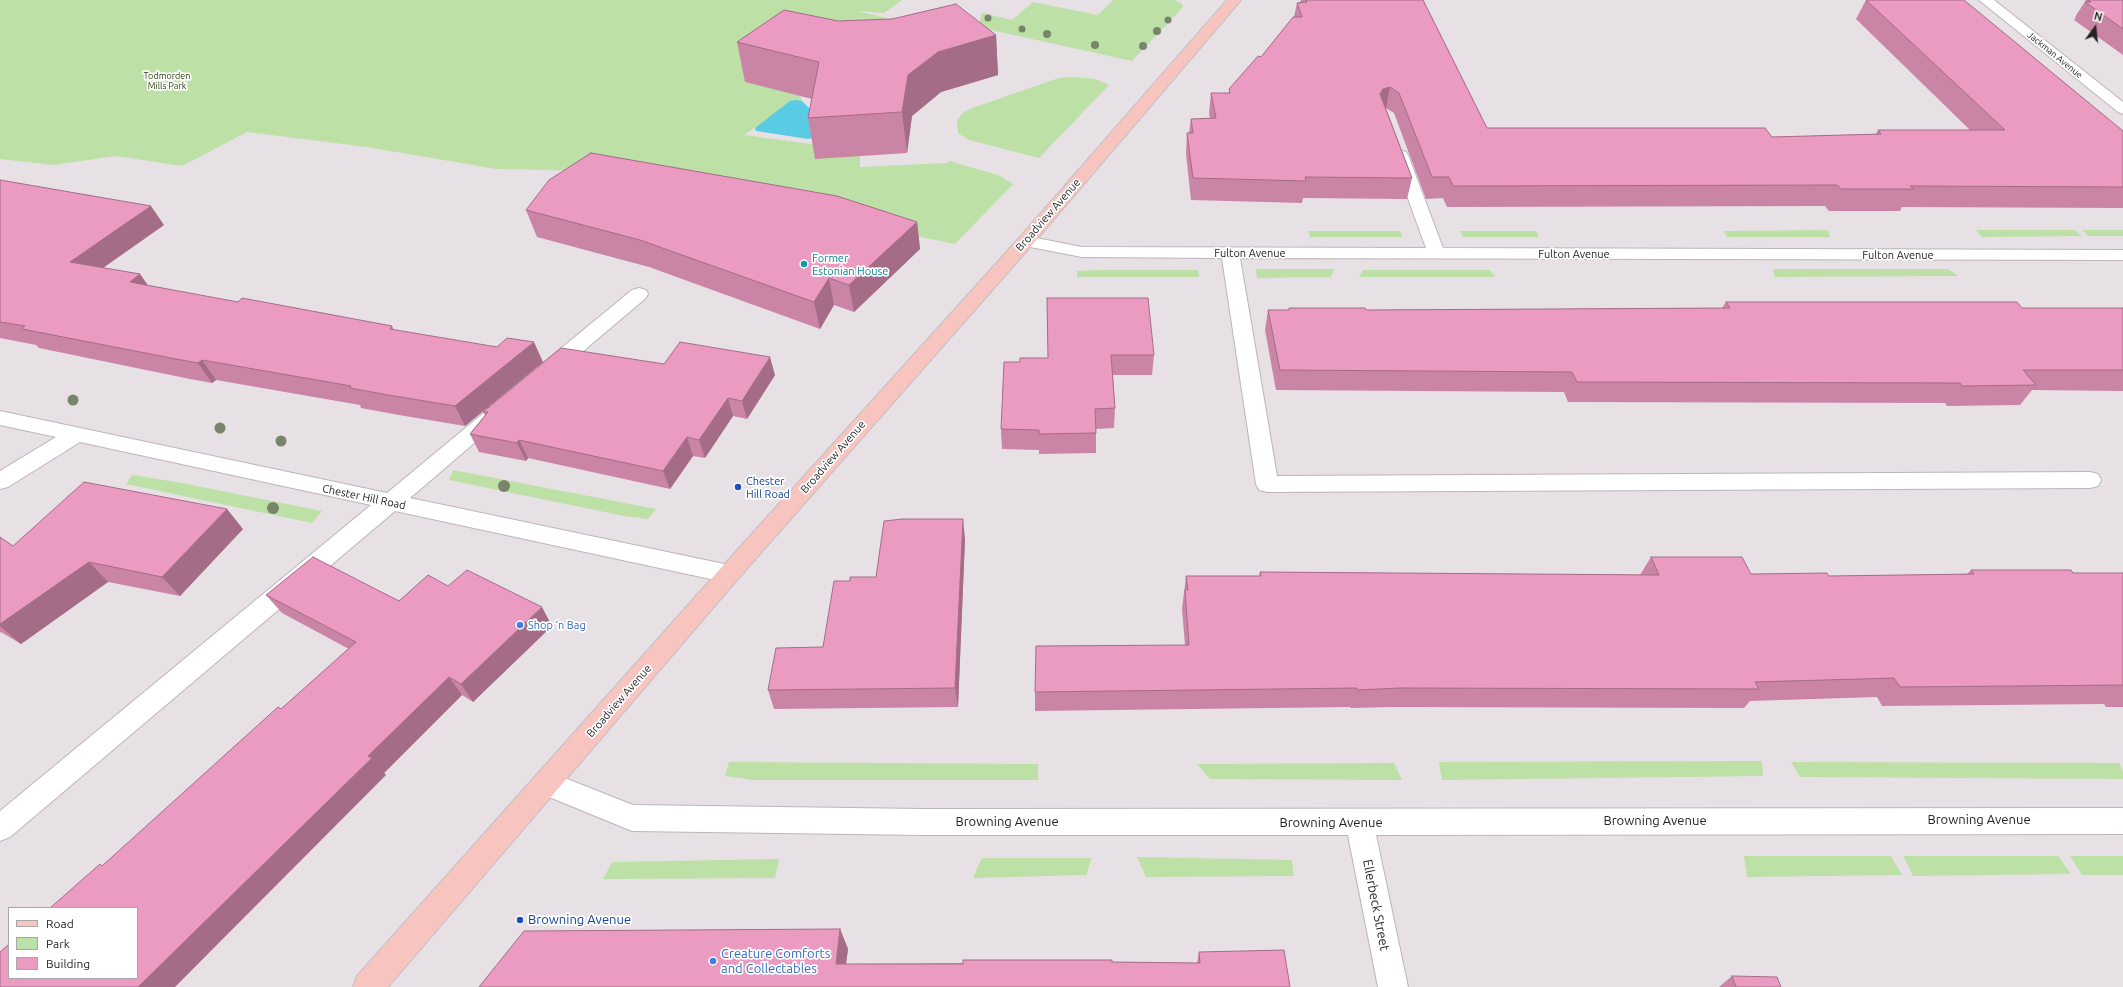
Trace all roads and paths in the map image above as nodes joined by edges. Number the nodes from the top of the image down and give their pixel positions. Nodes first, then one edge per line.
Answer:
1 (1234, 0) edge
2 (1986, 0) edge
3 (2123, 109) edge
4 (1396, 143) edge
5 (1026, 241) junction
6 (1230, 252) junction
7 (1437, 254) junction
8 (2123, 255) edge
9 (639, 294) dead end
10 (535, 381) edge
11 (505, 406) edge
12 (0, 418) edge
13 (78, 434) junction
14 (2090, 480) dead end
15 (0, 481) edge
16 (390, 503) junction
17 (729, 574) junction
18 (547, 783) junction
19 (2123, 821) edge
20 (1360, 823) junction
21 (0, 828) edge
22 (368, 987) edge
23 (1393, 987) edge

1 - 5 main road, Broadview Avenue
2 - 3 street, Jackman Avenue
4 - 7 street
5 - 6 street, Fulton Avenue
5 - 17 main road, Broadview Avenue
6 - 7 street, Fulton Avenue
6 - 14 street
7 - 8 street, Fulton Avenue
9 - 10 street
11 - 16 street
12 - 13 street, Chester Hill Road
13 - 15 street
13 - 16 street, Chester Hill Road
16 - 17 street, Chester Hill Road
16 - 21 street
17 - 18 main road, Broadview Avenue
18 - 20 street, Browning Avenue
18 - 22 main road, Broadview Avenue
19 - 20 street, Browning Avenue
20 - 23 street, Ellerbeck Street

